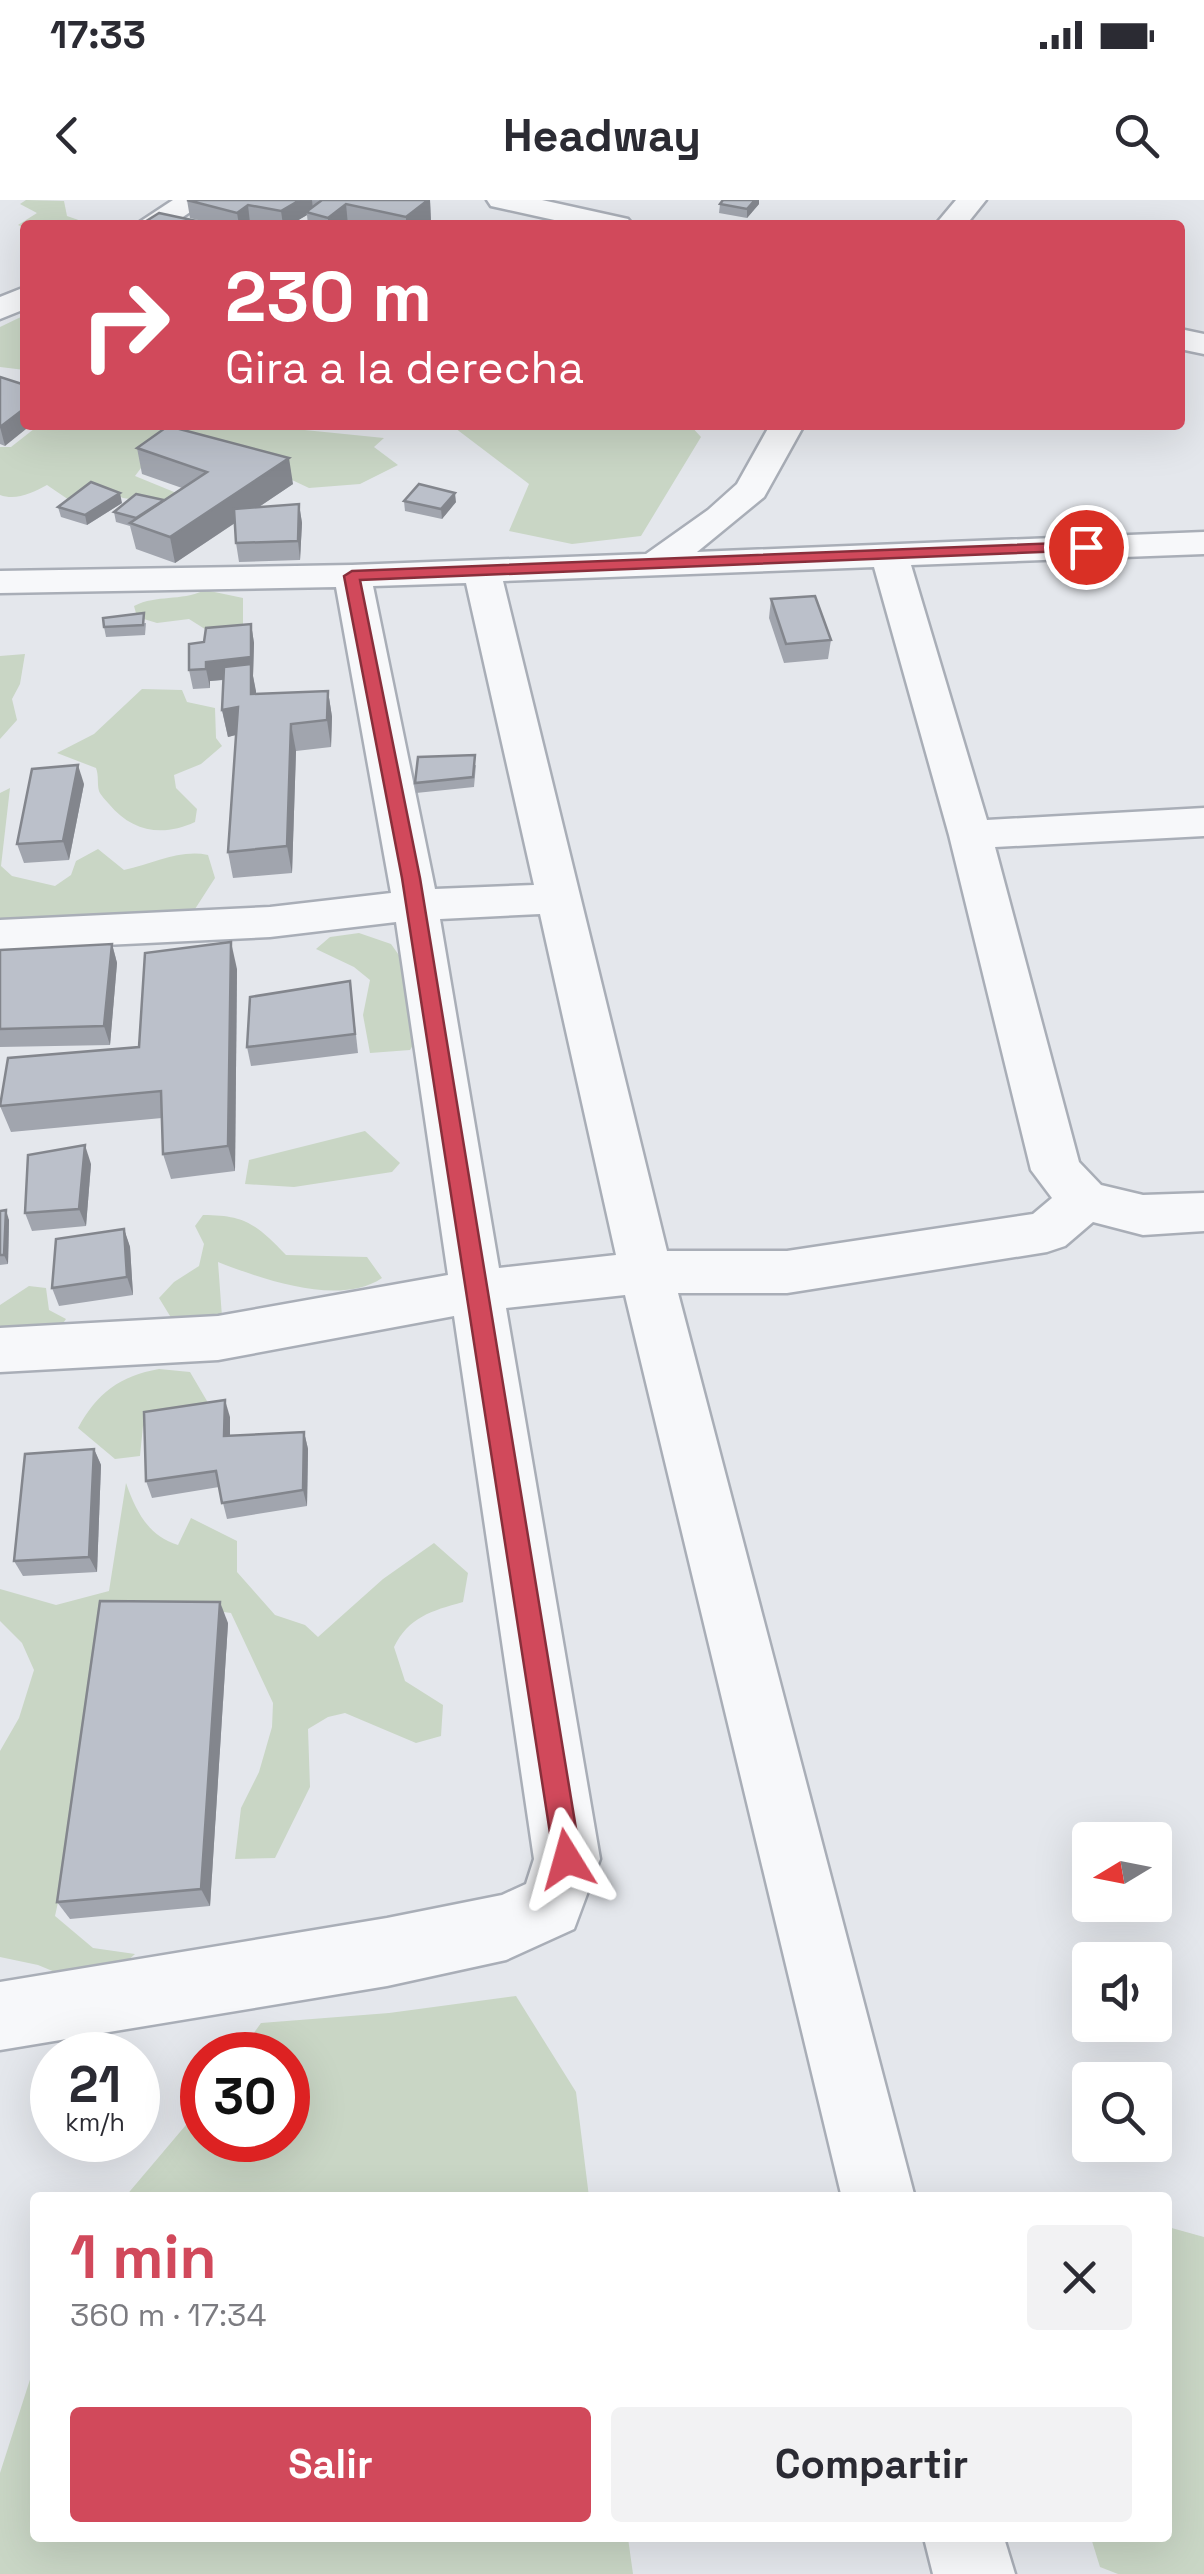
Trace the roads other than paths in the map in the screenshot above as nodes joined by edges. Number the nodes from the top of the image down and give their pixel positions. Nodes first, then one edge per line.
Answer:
1 (194, 200) edge
2 (501, 200) edge
3 (972, 200) edge
4 (613, 216) edge
5 (159, 220) edge
6 (954, 220) edge
7 (784, 430) edge
8 (1204, 543) edge
9 (889, 554) junction
10 (654, 564) junction
11 (482, 571) junction
12 (352, 576) junction
13 (0, 582) edge
14 (1204, 822) edge
15 (970, 835) junction
16 (558, 898) junction
17 (415, 905) junction
18 (0, 935) edge
19 (1084, 1200) junction
20 (1204, 1212) edge
21 (646, 1272) junction
22 (474, 1291) junction
23 (0, 1350) edge
24 (0, 2016) edge
25 (877, 2192) edge
26 (965, 2542) edge
27 (974, 2574) edge

1 - 5 street
2 - 4 street
3 - 6 street
7 - 10 street
8 - 9 street
9 - 10 street
9 - 15 street
10 - 11 street
11 - 12 street
11 - 16 street
12 - 13 street
12 - 17 street
14 - 15 street
15 - 19 street
16 - 17 street
16 - 21 street
17 - 18 street
17 - 22 street
19 - 20 street
19 - 21 street
21 - 22 street
21 - 25 street
22 - 23 street
22 - 24 street
26 - 27 street

